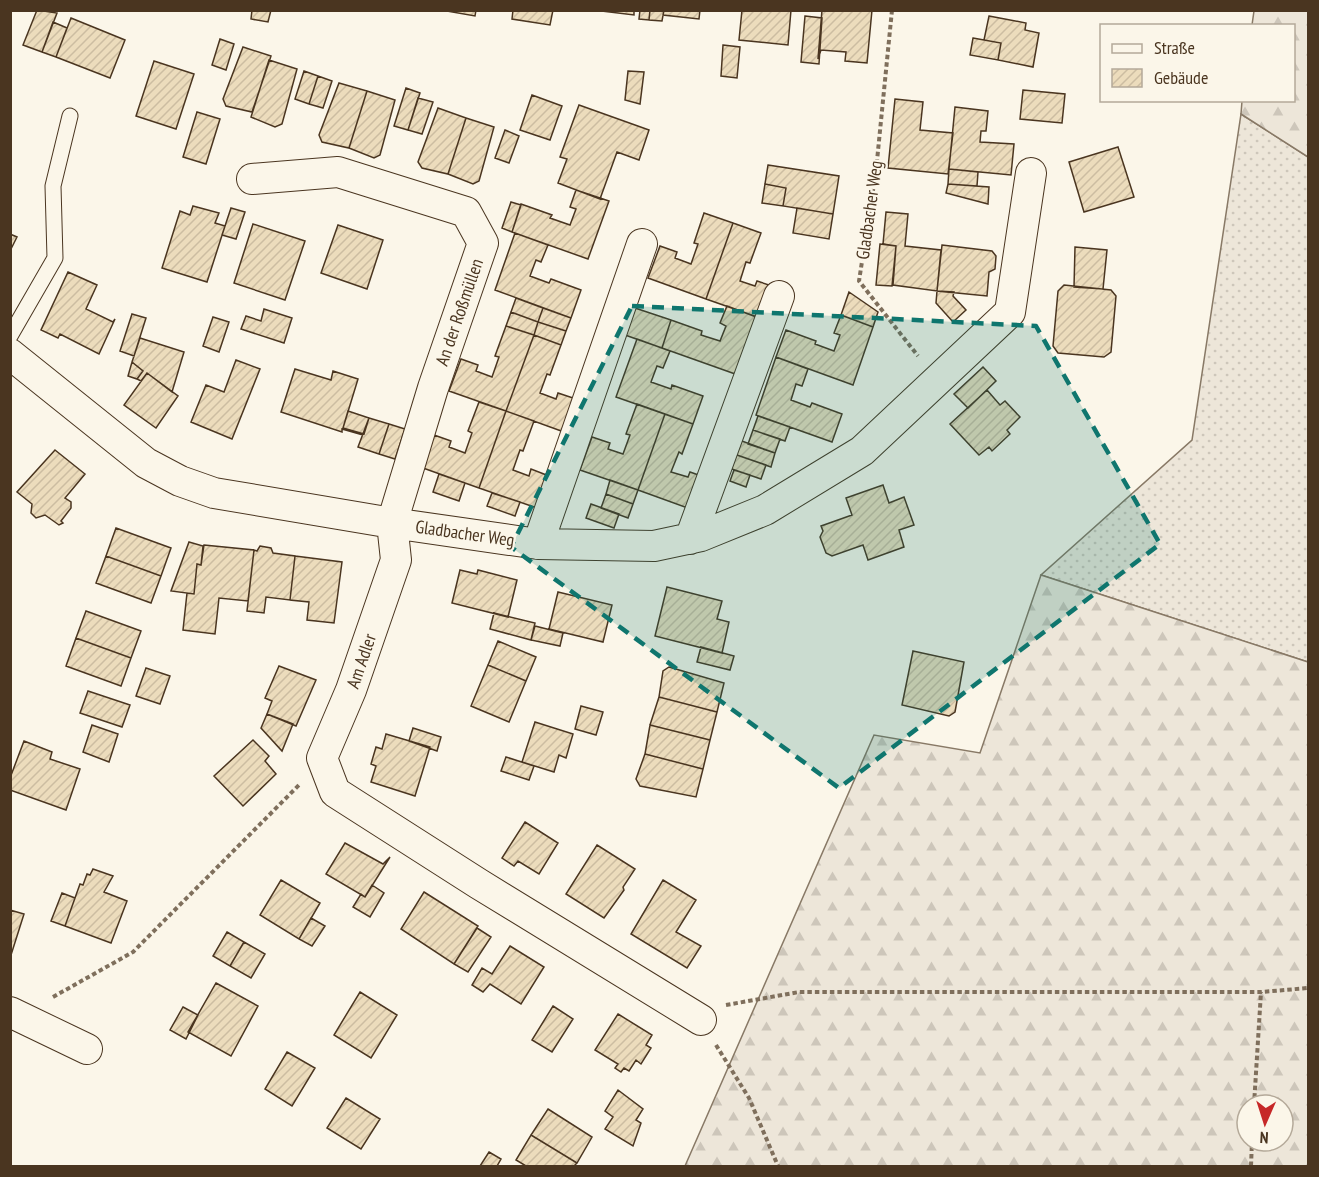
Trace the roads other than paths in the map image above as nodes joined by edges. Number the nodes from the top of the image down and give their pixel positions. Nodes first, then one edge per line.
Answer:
1 (70, 116) dead end
2 (1031, 173) dead end
3 (252, 179) dead end
4 (642, 244) dead end
5 (779, 296) dead end
6 (10, 336) edge
7 (10, 354) edge
8 (392, 523) junction
9 (690, 539) junction
10 (538, 544) junction
11 (16, 1014) edge
12 (701, 1020) road end
13 (87, 1049) dead end

1 - 6 lane
2 - 9 street, Gladbacher Weg
3 - 8 street, An der Roßmüllen
4 - 10 street, Gladbacher Weg
5 - 9 street
7 - 8 street
8 - 10 street, Gladbacher Weg
8 - 12 street, Am Adler
9 - 10 street, Gladbacher Weg
11 - 13 street

